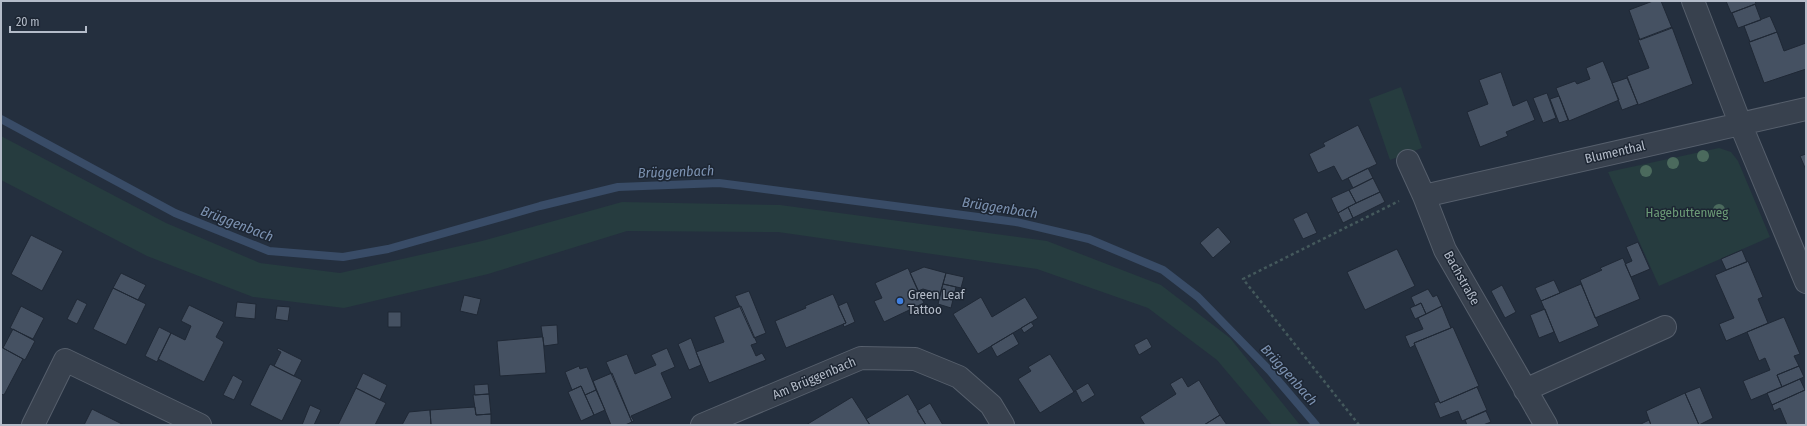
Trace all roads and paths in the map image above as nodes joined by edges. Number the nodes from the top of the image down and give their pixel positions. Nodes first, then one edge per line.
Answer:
1 (1693, 1) edge
2 (1806, 109) edge
3 (1740, 123) junction
4 (1408, 161) dead end
5 (1424, 196) junction
6 (1806, 282) edge
7 (1665, 327) dead end
8 (1525, 390) junction
9 (33, 425) edge
10 (200, 425) edge
11 (702, 425) edge
12 (1003, 425) edge
13 (1359, 425) edge
14 (1546, 425) edge

1 - 3 street
2 - 3 street, Blumenthal
3 - 5 street, Blumenthal
3 - 6 street
4 - 5 street, Bachstraße
5 - 8 street, Bachstraße
5 - 13 path
7 - 8 street
8 - 14 street, Bachstraße
9 - 10 street
11 - 12 street, Am Brüggenbach

